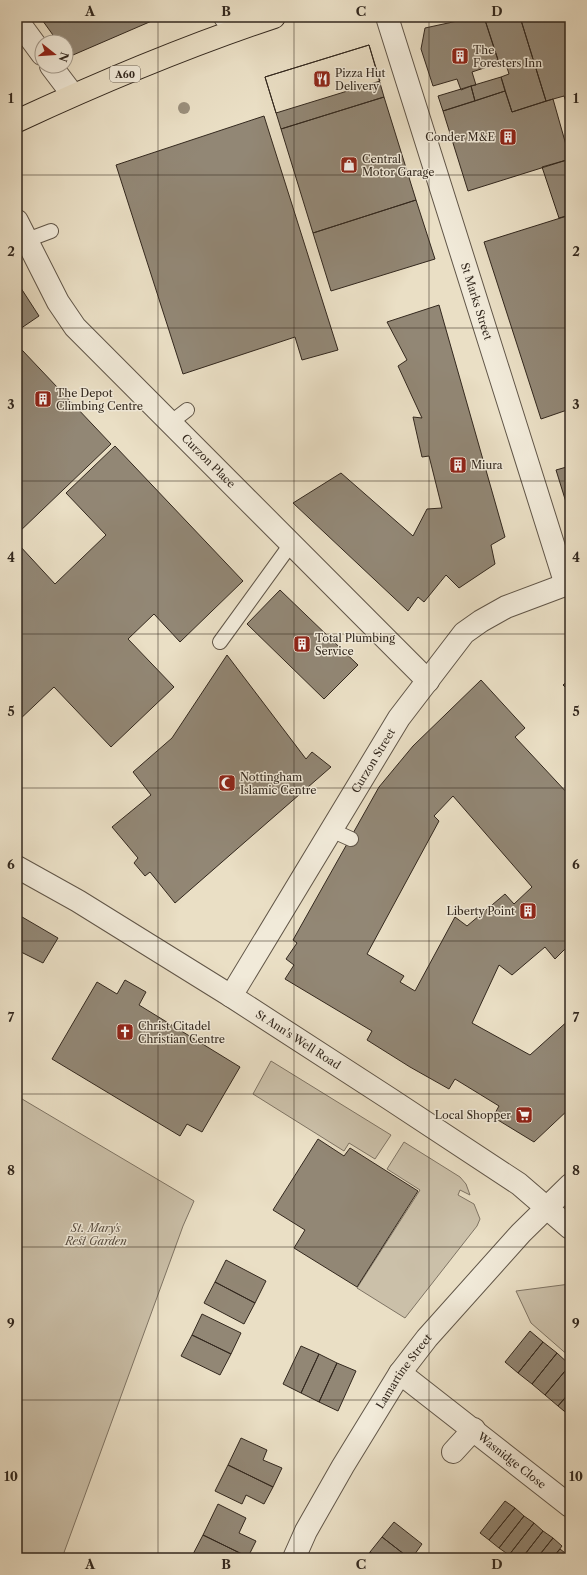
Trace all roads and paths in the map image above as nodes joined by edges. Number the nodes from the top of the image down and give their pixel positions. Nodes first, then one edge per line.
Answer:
1 (274, 17) edge
2 (387, 17) edge
3 (17, 20) edge
4 (230, 24) edge
5 (34, 43) edge
6 (57, 74) edge
7 (73, 95) junction
8 (17, 121) edge
9 (17, 221) edge
10 (51, 231) dead end
11 (27, 240) junction
12 (187, 410) dead end
13 (170, 423) junction
14 (291, 544) junction
15 (568, 584) edge
16 (220, 642) dead end
17 (428, 681) junction
18 (17, 867) edge
19 (231, 996) junction
20 (570, 1185) edge
21 (547, 1208) junction
22 (570, 1228) edge
23 (400, 1373) junction
24 (474, 1429) junction
25 (453, 1452) dead end
26 (570, 1506) edge
27 (294, 1558) edge

1 - 4 highway, A60
2 - 15 street, St Marks Street
3 - 5 street
4 - 7 highway, A60
6 - 7 street
7 - 8 highway, A60
9 - 11 street, Curzon Place
10 - 11 lane
11 - 13 street, Curzon Place
12 - 13 lane
13 - 14 street, Curzon Place
14 - 16 lane
14 - 17 street, Curzon Place
15 - 17 street, Curzon Street
17 - 19 street, Curzon Street
18 - 19 street, St Ann's Well Road
19 - 21 street, St Ann's Well Road
20 - 21 street, Lamartine Street
21 - 22 street, St Ann's Well Road
21 - 23 street, Lamartine Street
23 - 24 street, Wasnidge Close
23 - 27 street, Lamartine Street
24 - 25 street, Wasnidge Close
24 - 26 street, Wasnidge Close

